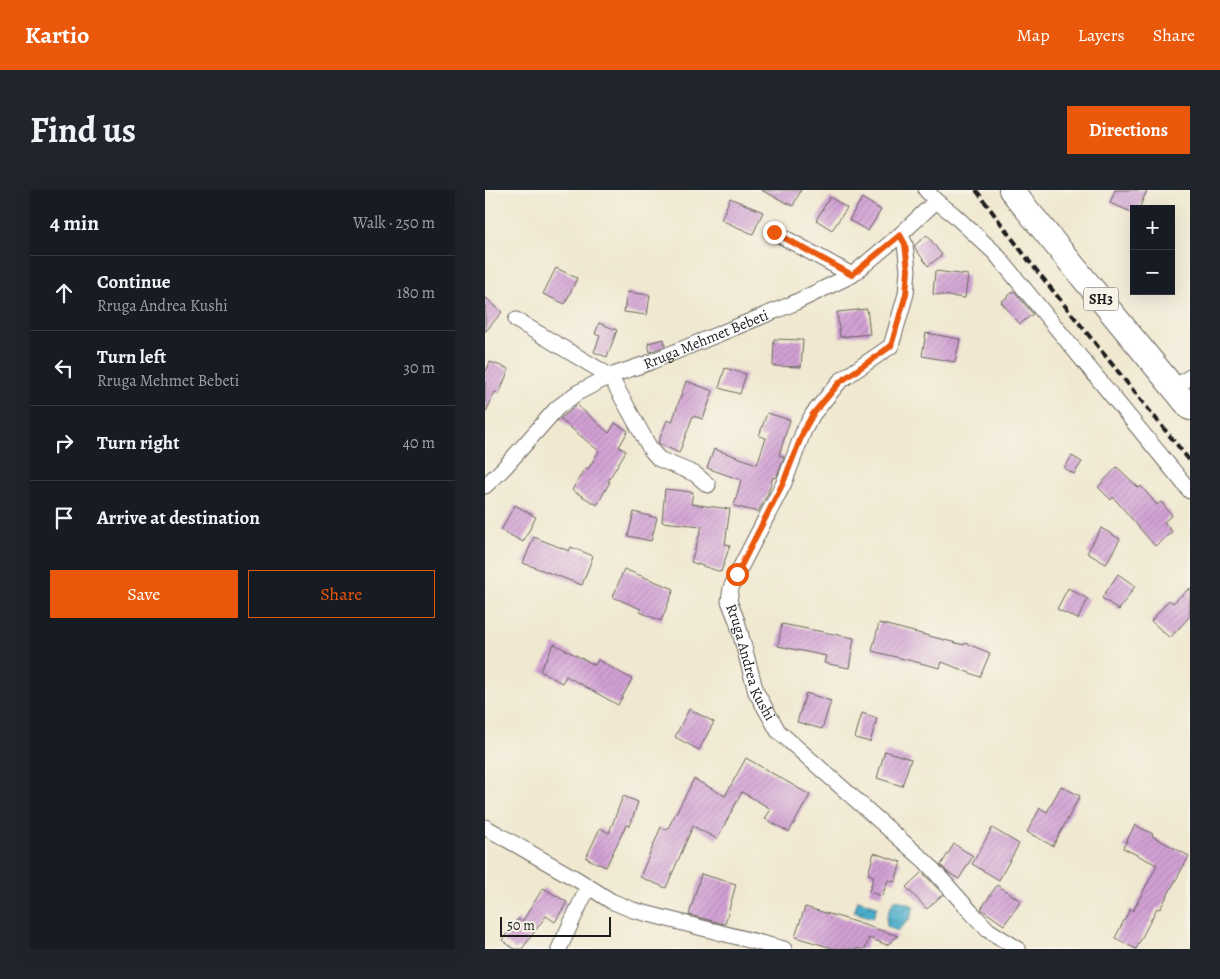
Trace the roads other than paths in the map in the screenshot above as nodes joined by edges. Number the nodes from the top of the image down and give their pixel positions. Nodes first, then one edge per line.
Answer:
1 (1011, 190) edge
2 (931, 195) edge
3 (774, 232) dead end
4 (900, 235) junction
5 (852, 275) junction
6 (516, 320) dead end
7 (610, 376) junction
8 (1182, 383) edge
9 (1190, 408) edge
10 (708, 485) dead end
11 (485, 486) edge
12 (1190, 491) edge
13 (485, 827) edge
14 (588, 888) junction
15 (559, 949) edge
16 (784, 949) edge
17 (1018, 949) edge

1 - 8 main road, SH3
2 - 4 street, Rruga Mehmet Bebeti
2 - 12 street
3 - 5 street
4 - 5 street, Rruga Mehmet Bebeti
4 - 17 street, Rruga Andrea Kushi
5 - 7 street, Rruga Mehmet Bebeti
6 - 7 street
7 - 10 street
7 - 11 street, Rruga Mehmet Bebeti
8 - 9 main road, SH3
13 - 14 street
14 - 15 street
14 - 16 street

